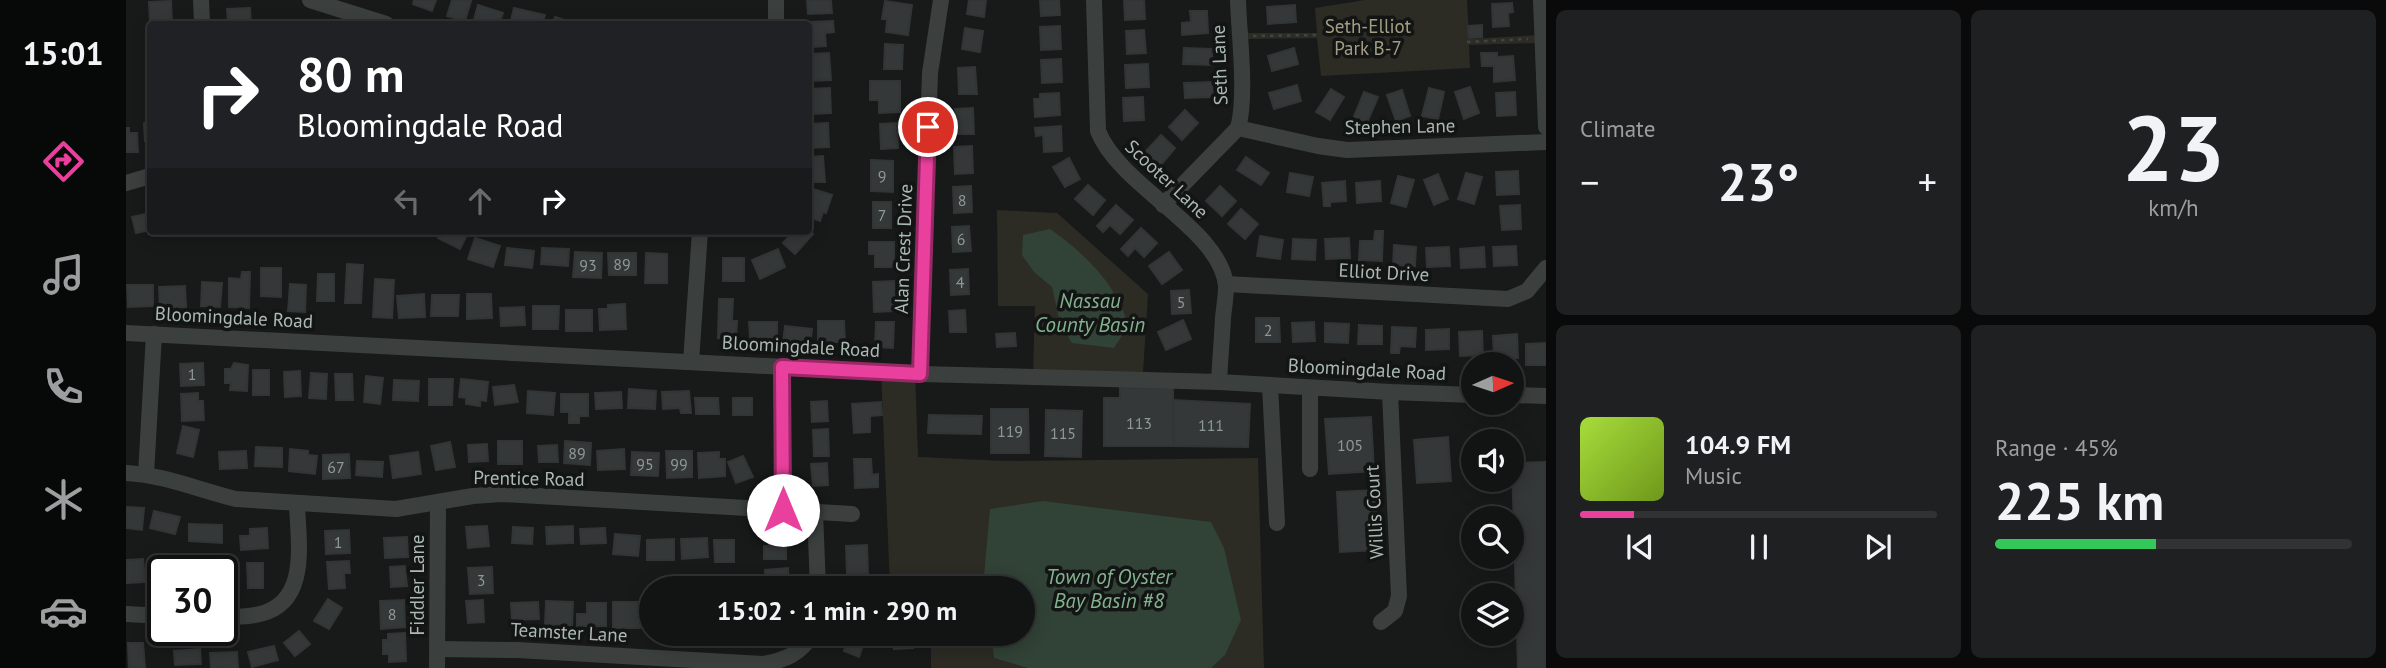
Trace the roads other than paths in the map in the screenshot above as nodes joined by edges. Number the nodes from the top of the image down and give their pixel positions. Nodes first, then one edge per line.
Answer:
1 (201, 0) edge
2 (310, 0) edge
3 (776, 0) edge
4 (942, 0) edge
5 (1094, 0) edge
6 (1238, 0) edge
7 (1541, 0) edge
8 (202, 21) edge
9 (376, 21) edge
10 (776, 21) edge
11 (1546, 127) edge
12 (1238, 128) junction
13 (1546, 142) edge
14 (147, 177) edge
15 (126, 183) edge
16 (1163, 205) junction
17 (700, 235) edge
18 (1546, 268) edge
19 (1226, 284) junction
20 (1541, 289) edge
21 (126, 333) edge
22 (154, 334) junction
23 (691, 362) junction
24 (782, 367) junction
25 (920, 374) junction
26 (1219, 382) junction
27 (1270, 385) junction
28 (1310, 388) junction
29 (1390, 393) junction
30 (1461, 395) edge
31 (1524, 395) edge
32 (1546, 396) edge
33 (1310, 469) dead end
34 (126, 473) edge
35 (146, 474) junction
36 (297, 503) junction
37 (438, 503) junction
38 (783, 510) junction
39 (815, 512) junction
40 (852, 514) dead end
41 (1277, 523) dead end
42 (818, 576) edge
43 (126, 614) edge
44 (147, 615) edge
45 (238, 617) edge
46 (1381, 622) dead end
47 (804, 646) edge
48 (438, 649) junction
49 (438, 668) edge

1 - 8 street
2 - 9 street
3 - 10 street
4 - 25 street, Alan Crest Drive
5 - 16 street, Scooter Lane
6 - 12 street, Seth Lane
7 - 11 street
12 - 13 street, Stephen Lane
12 - 16 street
14 - 15 street
16 - 19 street, Scooter Lane
17 - 23 street
18 - 20 street, Elliot Drive
19 - 20 street, Elliot Drive
19 - 26 street, Scooter Lane
21 - 22 street, Bloomingdale Road
22 - 23 street, Bloomingdale Road
22 - 35 street
23 - 24 street, Bloomingdale Road
24 - 25 street, Bloomingdale Road
24 - 38 street
25 - 26 street, Bloomingdale Road
26 - 27 street, Bloomingdale Road
27 - 28 street, Bloomingdale Road
27 - 41 street
28 - 29 street, Bloomingdale Road
28 - 33 street
29 - 30 street, Bloomingdale Road
29 - 46 street, Willis Court
31 - 32 street
34 - 35 street, Prentice Road
35 - 36 street, Prentice Road
36 - 37 street, Prentice Road
36 - 45 street
37 - 38 street, Prentice Road
37 - 48 street, Fiddler Lane
38 - 39 street, Prentice Road
39 - 40 street, Prentice Road
39 - 42 street
43 - 44 street
47 - 48 street, Teamster Lane
48 - 49 street, Fiddler Lane

